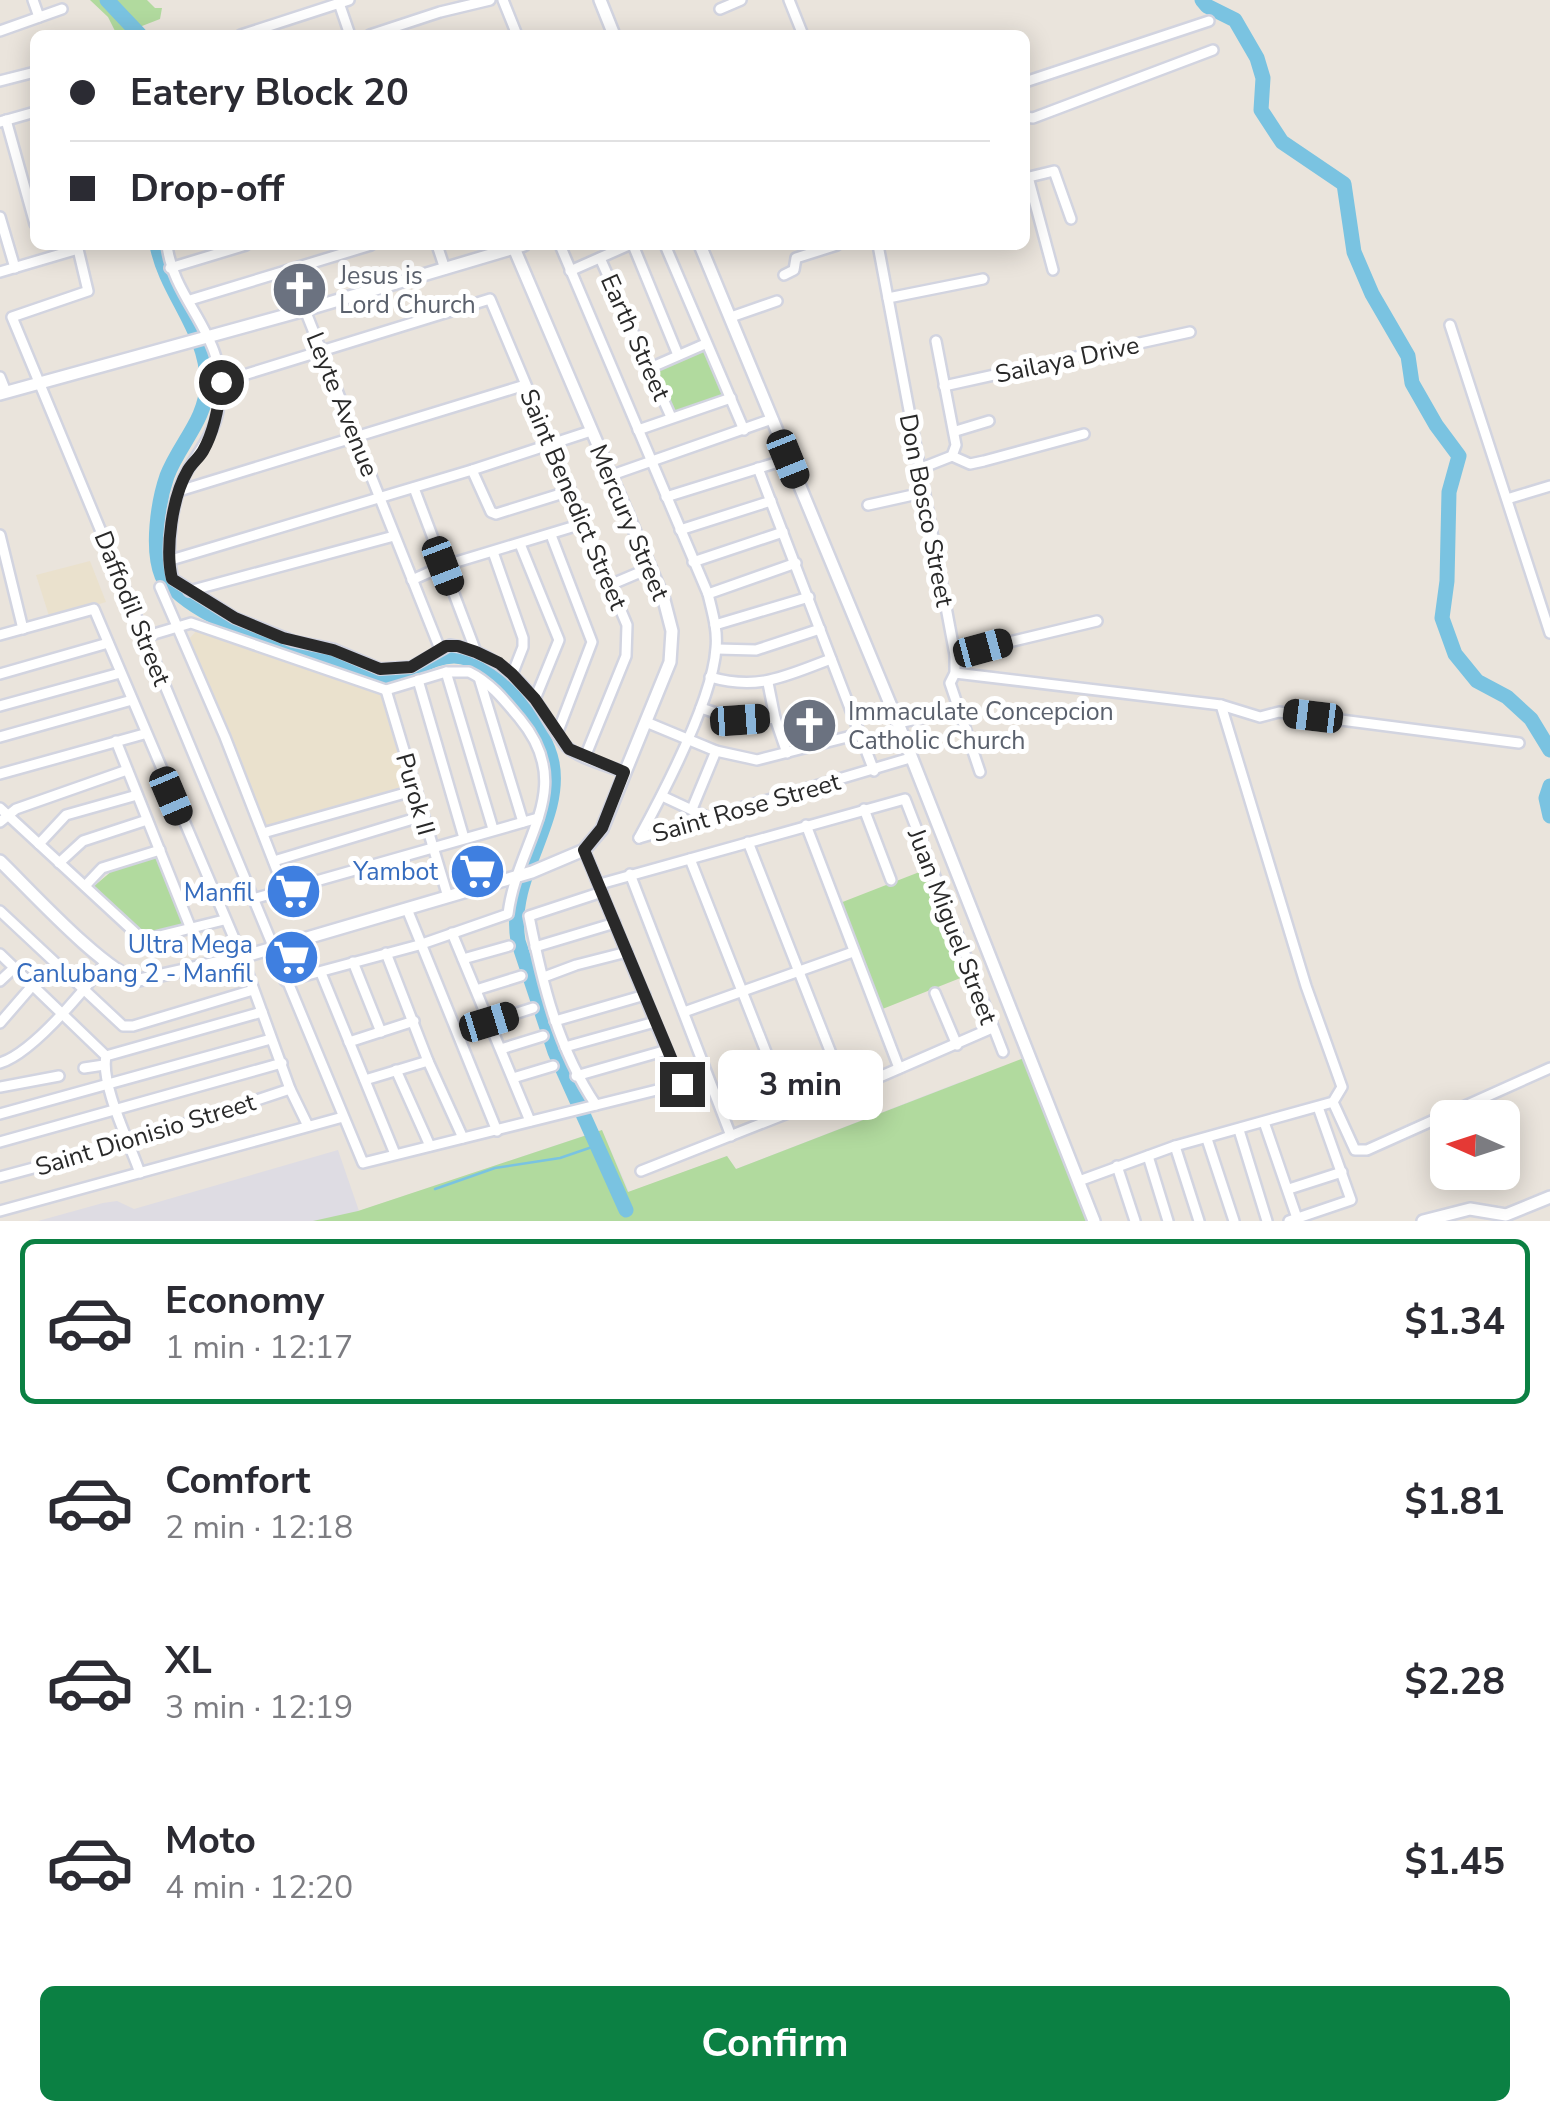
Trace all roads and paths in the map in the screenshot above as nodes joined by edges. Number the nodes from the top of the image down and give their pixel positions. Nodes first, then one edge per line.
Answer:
1 (33, 0) edge
2 (490, 0) edge
3 (502, 0) edge
4 (600, 0) edge
5 (741, 0) edge
6 (788, 0) edge
7 (344, 1) edge
8 (720, 8) dead end
9 (62, 9) dead end
10 (39, 17) junction
11 (1209, 21) dead end
12 (255, 30) edge
13 (349, 30) edge
14 (385, 30) edge
15 (515, 30) edge
16 (612, 30) edge
17 (801, 30) edge
18 (0, 31) edge
19 (1213, 50) dead end
20 (30, 73) edge
21 (1030, 80) edge
22 (0, 81) edge
23 (30, 113) edge
24 (1030, 118) edge
25 (3, 121) edge
26 (1030, 176) edge
27 (1030, 191) edge
28 (30, 208) edge
29 (0, 217) edge
30 (1071, 219) dead end
31 (43, 250) edge
32 (70, 250) edge
33 (79, 250) edge
34 (168, 250) edge
35 (229, 250) edge
36 (355, 250) edge
37 (439, 250) edge
38 (506, 250) edge
39 (521, 250) edge
40 (562, 250) edge
41 (619, 250) edge
42 (633, 250) edge
43 (667, 250) edge
44 (702, 250) edge
45 (822, 250) edge
46 (879, 250) edge
47 (600, 258) junction
48 (46, 259) junction
49 (15, 268) junction
50 (170, 268) junction
51 (446, 269) junction
52 (1053, 270) dead end
53 (570, 271) junction
54 (0, 272) edge
55 (784, 275) dead end
56 (984, 280) dead end
57 (888, 298) junction
58 (190, 300) junction
59 (778, 301) dead end
60 (306, 310) junction
61 (731, 317) junction
62 (1450, 325) dead end
63 (1190, 332) dead end
64 (201, 339) junction
65 (936, 341) dead end
66 (706, 344) junction
67 (322, 350) junction
68 (678, 355) junction
69 (650, 368) junction
70 (0, 377) edge
71 (39, 382) junction
72 (221, 382) junction
73 (525, 385) junction
74 (944, 386) junction
75 (3, 393) edge
76 (731, 398) junction
77 (671, 417) junction
78 (772, 419) junction
79 (989, 421) dead end
80 (638, 430) junction
81 (744, 430) junction
82 (590, 431) junction
83 (956, 431) junction
84 (1084, 434) dead end
85 (358, 437) junction
86 (550, 446) junction
87 (952, 456) junction
88 (788, 459) junction
89 (650, 460) junction
90 (758, 468) junction
91 (919, 468) junction
92 (472, 470) junction
93 (612, 476) junction
94 (1550, 486) edge
95 (414, 488) junction
96 (180, 492) junction
97 (570, 492) junction
98 (922, 493) junction
99 (381, 498) junction
100 (666, 498) junction
101 (1507, 499) junction
102 (771, 501) junction
103 (868, 505) dead end
104 (582, 524) junction
105 (680, 530) junction
106 (783, 532) junction
107 (0, 535) edge
108 (551, 535) junction
109 (394, 536) junction
110 (520, 544) junction
111 (492, 552) junction
112 (170, 560) junction
113 (693, 562) junction
114 (796, 563) junction
115 (443, 566) junction
116 (650, 568) junction
117 (412, 580) junction
118 (610, 585) junction
119 (160, 587) dead end
120 (188, 590) junction
121 (708, 594) junction
122 (809, 597) junction
123 (1097, 621) dead end
124 (715, 625) junction
125 (23, 628) junction
126 (176, 628) junction
127 (820, 629) junction
128 (1550, 633) edge
129 (0, 635) edge
130 (144, 637) junction
131 (108, 643) junction
132 (440, 648) junction
133 (716, 649) junction
134 (476, 652) junction
135 (955, 655) junction
136 (831, 659) junction
137 (446, 672) junction
138 (120, 673) junction
139 (955, 673) junction
140 (0, 674) edge
141 (512, 674) junction
142 (479, 677) junction
143 (710, 677) junction
144 (418, 680) junction
145 (768, 683) junction
146 (386, 690) junction
147 (535, 699) junction
148 (132, 700) junction
149 (1221, 705) junction
150 (0, 706) edge
151 (701, 708) junction
152 (959, 710) junction
153 (775, 718) junction
154 (646, 722) junction
155 (898, 723) junction
156 (144, 734) junction
157 (557, 734) junction
158 (858, 734) junction
159 (0, 738) edge
160 (686, 739) junction
161 (116, 741) junction
162 (1519, 743) dead end
163 (716, 750) junction
164 (787, 753) junction
165 (585, 757) junction
166 (910, 758) junction
167 (128, 770) junction
168 (874, 770) junction
169 (624, 772) junction
170 (980, 772) dead end
171 (0, 774) edge
172 (416, 790) junction
173 (137, 795) junction
174 (662, 796) junction
175 (692, 809) junction
176 (864, 809) junction
177 (2, 815) edge
178 (423, 816) junction
179 (538, 818) junction
180 (709, 818) junction
181 (147, 820) junction
182 (523, 822) junction
183 (806, 825) junction
184 (492, 830) junction
185 (264, 833) junction
186 (464, 838) junction
187 (748, 842) junction
188 (38, 844) junction
189 (432, 846) junction
190 (160, 850) junction
191 (584, 850) junction
192 (690, 859) junction
193 (0, 861) edge
194 (274, 861) junction
195 (59, 862) junction
196 (630, 874) junction
197 (523, 875) junction
198 (892, 880) dead end
199 (85, 886) junction
200 (601, 888) junction
201 (285, 892) junction
202 (448, 897) junction
203 (253, 899) junction
204 (407, 909) junction
205 (0, 912) edge
206 (224, 920) junction
207 (616, 923) junction
208 (191, 929) junction
209 (452, 933) junction
210 (419, 945) junction
211 (509, 946) dead end
212 (535, 946) junction
213 (272, 947) junction
214 (627, 952) junction
215 (853, 952) junction
216 (386, 953) junction
217 (0, 954) edge
218 (242, 957) junction
219 (463, 959) junction
220 (106, 962) junction
221 (354, 962) junction
222 (14, 968) junction
223 (799, 971) junction
224 (322, 973) junction
225 (520, 976) dead end
226 (544, 977) junction
227 (285, 981) junction
228 (0, 982) edge
229 (32, 986) junction
230 (253, 990) junction
231 (476, 990) junction
232 (83, 991) junction
233 (741, 992) junction
234 (935, 993) dead end
235 (645, 995) junction
236 (533, 1008) dead end
237 (262, 1012) junction
238 (684, 1012) junction
239 (60, 1013) junction
240 (414, 1021) junction
241 (489, 1022) junction
242 (555, 1022) junction
243 (655, 1022) junction
244 (0, 1024) edge
245 (992, 1028) junction
246 (381, 1032) junction
247 (543, 1036) dead end
248 (271, 1039) junction
249 (349, 1042) junction
250 (957, 1045) junction
251 (565, 1047) junction
252 (501, 1049) junction
253 (666, 1050) junction
254 (1002, 1052) dead end
255 (105, 1060) junction
256 (428, 1062) junction
257 (0, 1063) edge
258 (282, 1063) junction
259 (553, 1066) dead end
260 (84, 1068) dead end
261 (899, 1068) junction
262 (1550, 1068) edge
263 (396, 1070) junction
264 (59, 1076) dead end
265 (576, 1076) junction
266 (512, 1078) junction
267 (365, 1080) junction
268 (109, 1083) junction
269 (0, 1087) edge
270 (290, 1089) junction
271 (844, 1089) junction
272 (1333, 1102) junction
273 (593, 1106) junction
274 (1318, 1107) junction
275 (117, 1108) junction
276 (790, 1113) junction
277 (0, 1114) edge
278 (343, 1117) junction
279 (530, 1121) junction
280 (1264, 1122) junction
281 (308, 1126) junction
282 (1239, 1130) junction
283 (498, 1131) junction
284 (731, 1136) junction
285 (463, 1138) junction
286 (1207, 1139) junction
287 (0, 1142) edge
288 (130, 1142) junction
289 (430, 1146) junction
290 (1175, 1146) junction
291 (396, 1154) junction
292 (1148, 1156) junction
293 (1117, 1166) junction
294 (641, 1171) dead end
295 (1342, 1172) junction
296 (140, 1173) junction
297 (0, 1177) edge
298 (1078, 1181) junction
299 (1289, 1188) junction
300 (1550, 1197) edge
301 (0, 1211) edge
302 (1293, 1220) edge
303 (1094, 1221) edge
304 (1135, 1221) edge
305 (1168, 1221) edge
306 (1199, 1221) edge
307 (1234, 1221) edge
308 (1267, 1221) edge
309 (1423, 1221) edge

1 - 10 street
2 - 14 street
3 - 15 street
4 - 16 street
5 - 8 street
6 - 17 street
7 - 12 street
7 - 13 street
9 - 10 street
10 - 18 street
11 - 21 street
19 - 24 street
20 - 22 street
23 - 25 street
25 - 28 street
26 - 30 street
27 - 52 street
29 - 49 street
31 - 48 street
32 - 48 street
33 - 71 street, Daffodil Street
34 - 50 street
35 - 50 street
36 - 58 street
37 - 51 street
38 - 51 street
39 - 82 street, Mercury Street
40 - 53 street
41 - 47 street
42 - 68 street
43 - 66 street
44 - 61 street
45 - 55 street
46 - 57 street, Don Bosco Street
47 - 53 street
47 - 69 street, Earth Street
48 - 49 street
49 - 54 street
50 - 58 street
51 - 60 street
53 - 80 street
56 - 57 street
57 - 91 street, Don Bosco Street
58 - 64 street
59 - 61 street
60 - 64 street
60 - 67 street, Leyte Avenue
61 - 78 street
62 - 101 street
63 - 74 street, Sailaya Drive
64 - 71 street
64 - 72 street
65 - 74 street
66 - 68 street
66 - 76 street
67 - 72 street
67 - 73 street, Saint Benedict Street
67 - 85 street, Leyte Avenue
68 - 69 street
69 - 77 street, Earth Street
70 - 75 street
71 - 75 street
71 - 130 street, Daffodil Street
72 - 96 street
73 - 85 street
73 - 86 street, Saint Benedict Street
74 - 83 street
76 - 77 street
76 - 81 street
77 - 80 street
78 - 81 street
78 - 88 street
79 - 83 street
80 - 89 street
81 - 89 street
82 - 86 street
82 - 93 street, Mercury Street
83 - 87 street
84 - 87 street
85 - 96 street
85 - 99 street, Leyte Avenue
86 - 92 street
86 - 97 street, Saint Benedict Street
87 - 91 street
88 - 90 street
88 - 155 street
89 - 93 street
89 - 100 street
90 - 100 street
90 - 102 street
91 - 98 street, Don Bosco Street
92 - 95 street
92 - 97 street
93 - 116 street, Mercury Street
94 - 101 street
95 - 99 street
95 - 115 street
96 - 112 street
97 - 104 street, Saint Benedict Street
98 - 103 street
98 - 135 street, Don Bosco Street
99 - 109 street, Leyte Avenue
99 - 112 street
100 - 105 street
101 - 128 street
102 - 105 street
102 - 106 street
104 - 108 street
104 - 118 street, Saint Benedict Street
105 - 113 street
106 - 113 street
106 - 114 street
107 - 125 street
108 - 110 street
108 - 157 street
109 - 117 street, Leyte Avenue
109 - 120 street
110 - 111 street
110 - 147 street
111 - 115 street
111 - 141 street
112 - 120 street
113 - 121 street
114 - 121 street
114 - 122 street
115 - 117 street
115 - 134 street
116 - 118 street
116 - 154 street, Mercury Street
117 - 132 street, Leyte Avenue
118 - 165 street, Saint Benedict Street
119 - 126 street
120 - 132 street
121 - 124 street
122 - 124 street
122 - 127 street
123 - 135 street
124 - 133 street
125 - 129 street
125 - 131 street
126 - 130 street
126 - 146 street
126 - 185 street
127 - 133 street
127 - 136 street
130 - 203 street, Daffodil Street
131 - 138 street
131 - 140 street
132 - 134 street
133 - 143 street
134 - 141 street
135 - 139 street, Don Bosco Street
136 - 145 street
136 - 158 street
137 - 142 street
137 - 144 street
137 - 184 street
138 - 148 street
138 - 150 street
139 - 149 street
139 - 152 street, Don Bosco Street
141 - 147 street
142 - 179 street
142 - 182 street
143 - 145 street
143 - 151 street
144 - 146 street
144 - 186 street
145 - 153 street
146 - 172 street, Purok II
147 - 157 street
148 - 156 street
148 - 159 street
149 - 162 street
149 - 272 street
151 - 153 street
151 - 160 street
152 - 155 street
152 - 170 street, Don Bosco Street
153 - 164 street
154 - 160 street
154 - 169 street, Mercury Street
155 - 166 street
156 - 161 street
156 - 206 street
157 - 165 street
158 - 164 street
158 - 168 street
160 - 163 street
160 - 174 street
161 - 167 street
161 - 171 street
163 - 164 street
163 - 175 street
165 - 169 street
166 - 168 street, Saint Rose Street
166 - 298 street
167 - 173 street
167 - 177 street
168 - 180 street, Saint Rose Street
169 - 191 street, Mercury Street
172 - 178 street, Purok II
172 - 185 street
173 - 181 street
173 - 188 street
174 - 175 street
174 - 180 street, Saint Rose Street
175 - 180 street
176 - 183 street
176 - 198 street
176 - 245 street, Juan Miguel Street
177 - 188 street
178 - 189 street, Purok II
178 - 194 street
179 - 182 street
179 - 197 street
181 - 190 street
181 - 195 street
182 - 184 street
183 - 187 street
183 - 215 street
184 - 186 street
185 - 194 street
186 - 189 street
187 - 192 street
187 - 223 street
188 - 195 street
189 - 201 street
189 - 202 street, Purok II
190 - 199 street
190 - 208 street
191 - 197 street
191 - 200 street
192 - 196 street
192 - 233 street
193 - 220 street
194 - 201 street
195 - 199 street
196 - 200 street
196 - 238 street
197 - 202 street
197 - 209 street
199 - 208 street
200 - 207 street
200 - 212 street
201 - 203 street
202 - 204 street
203 - 213 street, Daffodil Street
204 - 210 street
204 - 213 street
205 - 232 street
206 - 208 street
206 - 218 street
207 - 212 street
207 - 214 street
209 - 210 street
209 - 219 street
210 - 216 street
210 - 283 street
211 - 219 street
212 - 226 street
213 - 218 street
213 - 227 street, Daffodil Street
214 - 226 street
214 - 235 street
215 - 223 street
215 - 261 street
216 - 221 street
216 - 240 street
217 - 222 street
218 - 220 street
218 - 230 street
219 - 231 street
220 - 232 street
221 - 224 street
221 - 246 street
222 - 228 street
222 - 229 street
223 - 233 street
223 - 271 street
224 - 227 street
224 - 249 street
225 - 231 street
226 - 242 street
227 - 278 street, Daffodil Street
229 - 239 street
229 - 244 street
230 - 232 street
230 - 237 street
231 - 241 street
232 - 239 street
233 - 238 street
233 - 276 street
234 - 250 street
235 - 242 street
235 - 243 street
236 - 241 street
237 - 248 street
237 - 255 street
238 - 284 street
239 - 255 street
239 - 257 street
240 - 246 street
240 - 256 street
241 - 252 street
242 - 251 street
243 - 251 street
243 - 253 street
245 - 250 street
245 - 254 street, Juan Miguel Street
246 - 249 street
247 - 252 street
248 - 258 street
248 - 268 street
249 - 267 street
250 - 261 street
251 - 265 street
252 - 266 street
253 - 265 street
253 - 273 street
255 - 260 street
255 - 268 street
256 - 263 street
256 - 285 street
258 - 270 street
258 - 275 street
259 - 266 street
261 - 271 street
262 - 272 street
263 - 267 street
263 - 289 street
264 - 269 street
265 - 273 street
266 - 279 street
267 - 291 street
268 - 275 street
268 - 277 street
270 - 281 street
270 - 288 street, Saint Dionisio Street
271 - 276 street
272 - 274 street
273 - 279 street
274 - 280 street
274 - 295 street
275 - 287 street
275 - 288 street
276 - 284 street
278 - 281 street
278 - 291 street, Daffodil Street
279 - 283 street
280 - 282 street
280 - 299 street
281 - 296 street
282 - 286 street
282 - 308 street
283 - 285 street
284 - 294 street
285 - 289 street
286 - 290 street
286 - 307 street
288 - 296 street
288 - 297 street, Saint Dionisio Street
289 - 291 street
290 - 292 street
290 - 306 street
292 - 293 street
292 - 305 street
293 - 298 street
293 - 304 street
295 - 299 street
295 - 302 street
296 - 301 street
298 - 303 street
299 - 302 street
300 - 309 street

